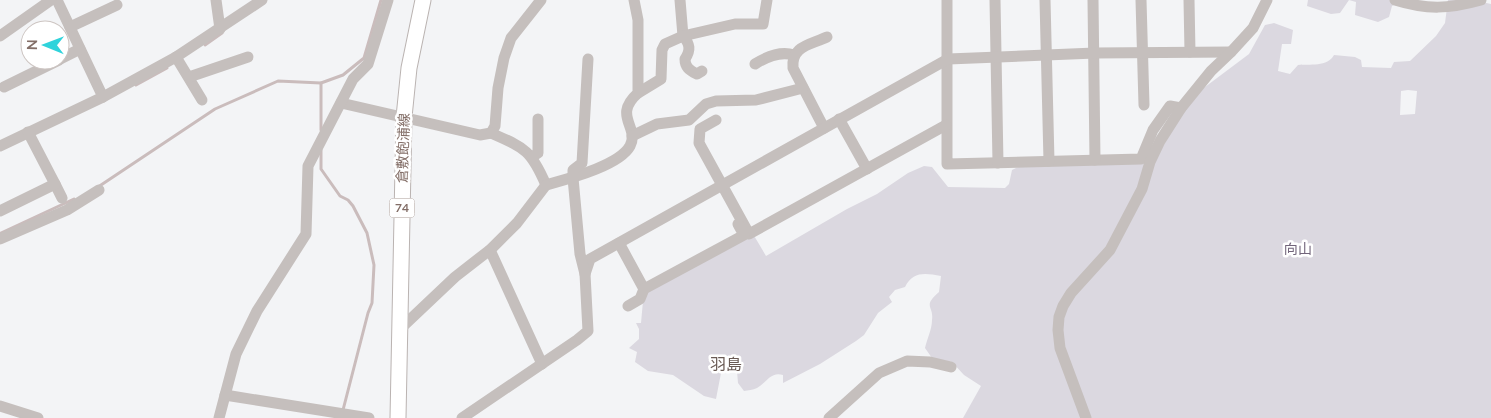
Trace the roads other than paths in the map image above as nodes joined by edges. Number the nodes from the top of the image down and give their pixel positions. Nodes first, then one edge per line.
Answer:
1 (51, 0) edge
2 (57, 0) edge
3 (216, 0) edge
4 (262, 0) edge
5 (388, 0) edge
6 (423, 0) edge
7 (541, 0) edge
8 (634, 0) edge
9 (680, 0) edge
10 (767, 0) edge
11 (947, 0) edge
12 (996, 0) edge
13 (1045, 0) edge
14 (1093, 0) edge
15 (1141, 0) edge
16 (1189, 0) edge
17 (1267, 0) edge
18 (1395, 0) edge
19 (1481, 0) edge
20 (117, 5) dead end
21 (67, 20) edge
22 (70, 27) joint
23 (220, 29) junction
24 (0, 36) edge
25 (683, 36) junction
26 (826, 37) dead end
27 (80, 49) junction
28 (1190, 52) junction
29 (1231, 52) junction
30 (1095, 53) junction
31 (1143, 53) junction
32 (70, 54) edge
33 (794, 55) junction
34 (1047, 55) junction
35 (248, 57) dead end
36 (997, 57) junction
37 (588, 58) dead end
38 (948, 58) junction
39 (178, 60) junction
40 (755, 64) dead end
41 (39, 70) edge
42 (702, 71) dead end
43 (188, 77) junction
44 (4, 87) dead end
45 (804, 88) junction
46 (638, 93) junction
47 (103, 97) junction
48 (202, 100) dead end
49 (341, 103) junction
50 (1144, 105) dead end
51 (1181, 108) junction
52 (404, 116) junction
53 (538, 119) dead end
54 (839, 119) junction
55 (716, 120) dead end
56 (946, 125) junction
57 (824, 128) junction
58 (491, 133) junction
59 (29, 135) junction
60 (632, 136) junction
61 (0, 146) edge
62 (532, 157) junction
63 (1095, 160) junction
64 (1049, 161) junction
65 (998, 163) junction
66 (867, 169) junction
67 (573, 178) junction
68 (55, 184) junction
69 (546, 186) junction
70 (720, 186) junction
71 (99, 190) dead end
72 (62, 198) dead end
73 (0, 211) edge
74 (0, 239) edge
75 (619, 243) junction
76 (490, 250) junction
77 (585, 274) junction
78 (644, 289) junction
79 (628, 306) dead end
80 (399, 330) junction
81 (542, 364) junction
82 (951, 367) dead end
83 (225, 395) junction
84 (0, 406) edge
85 (38, 418) edge
86 (219, 418) edge
87 (369, 418) edge
88 (398, 418) edge
89 (462, 418) edge
90 (829, 418) edge
91 (1086, 418) edge

1 - 24 street
2 - 21 street
3 - 23 street
4 - 23 street
5 - 49 street
6 - 52 main road, 倉敷飽浦線 / 74
7 - 58 street
8 - 46 street
9 - 25 street
10 - 25 street
11 - 38 street
12 - 36 street
13 - 34 street
14 - 30 street
15 - 31 street
16 - 28 street
17 - 29 street
18 - 19 street
20 - 22 street
22 - 27 street
23 - 39 street
25 - 42 street
25 - 46 street
26 - 33 street
27 - 32 street
27 - 47 street
28 - 29 street
28 - 31 street
29 - 51 street
30 - 31 street
30 - 34 street
30 - 63 street
31 - 50 street
33 - 40 street
33 - 45 street
34 - 36 street
34 - 64 street
35 - 43 street
36 - 38 street
36 - 65 street
37 - 67 street
38 - 54 street
38 - 56 street
39 - 43 street
39 - 47 street
41 - 44 street
43 - 48 street
45 - 57 street
45 - 60 street
46 - 60 street
47 - 59 street
49 - 52 street
49 - 83 street
51 - 63 street
51 - 91 street
52 - 58 street
52 - 80 main road, 倉敷飽浦線 / 74
53 - 62 street
54 - 57 street
54 - 66 street
55 - 70 street
56 - 65 street
56 - 66 street
57 - 70 street
58 - 62 street
59 - 61 street
59 - 68 street
60 - 67 street
62 - 69 street
63 - 64 street
64 - 65 street
66 - 70 street
67 - 69 street
67 - 77 street
68 - 72 street
68 - 73 street
69 - 76 street
70 - 75 street
70 - 78 street
71 - 74 street
75 - 77 street
75 - 78 street
76 - 80 street
76 - 81 street
77 - 81 street
78 - 79 street
80 - 88 main road, 倉敷飽浦線 / 74
81 - 89 street
82 - 90 street
83 - 86 street
83 - 87 street
84 - 85 street

